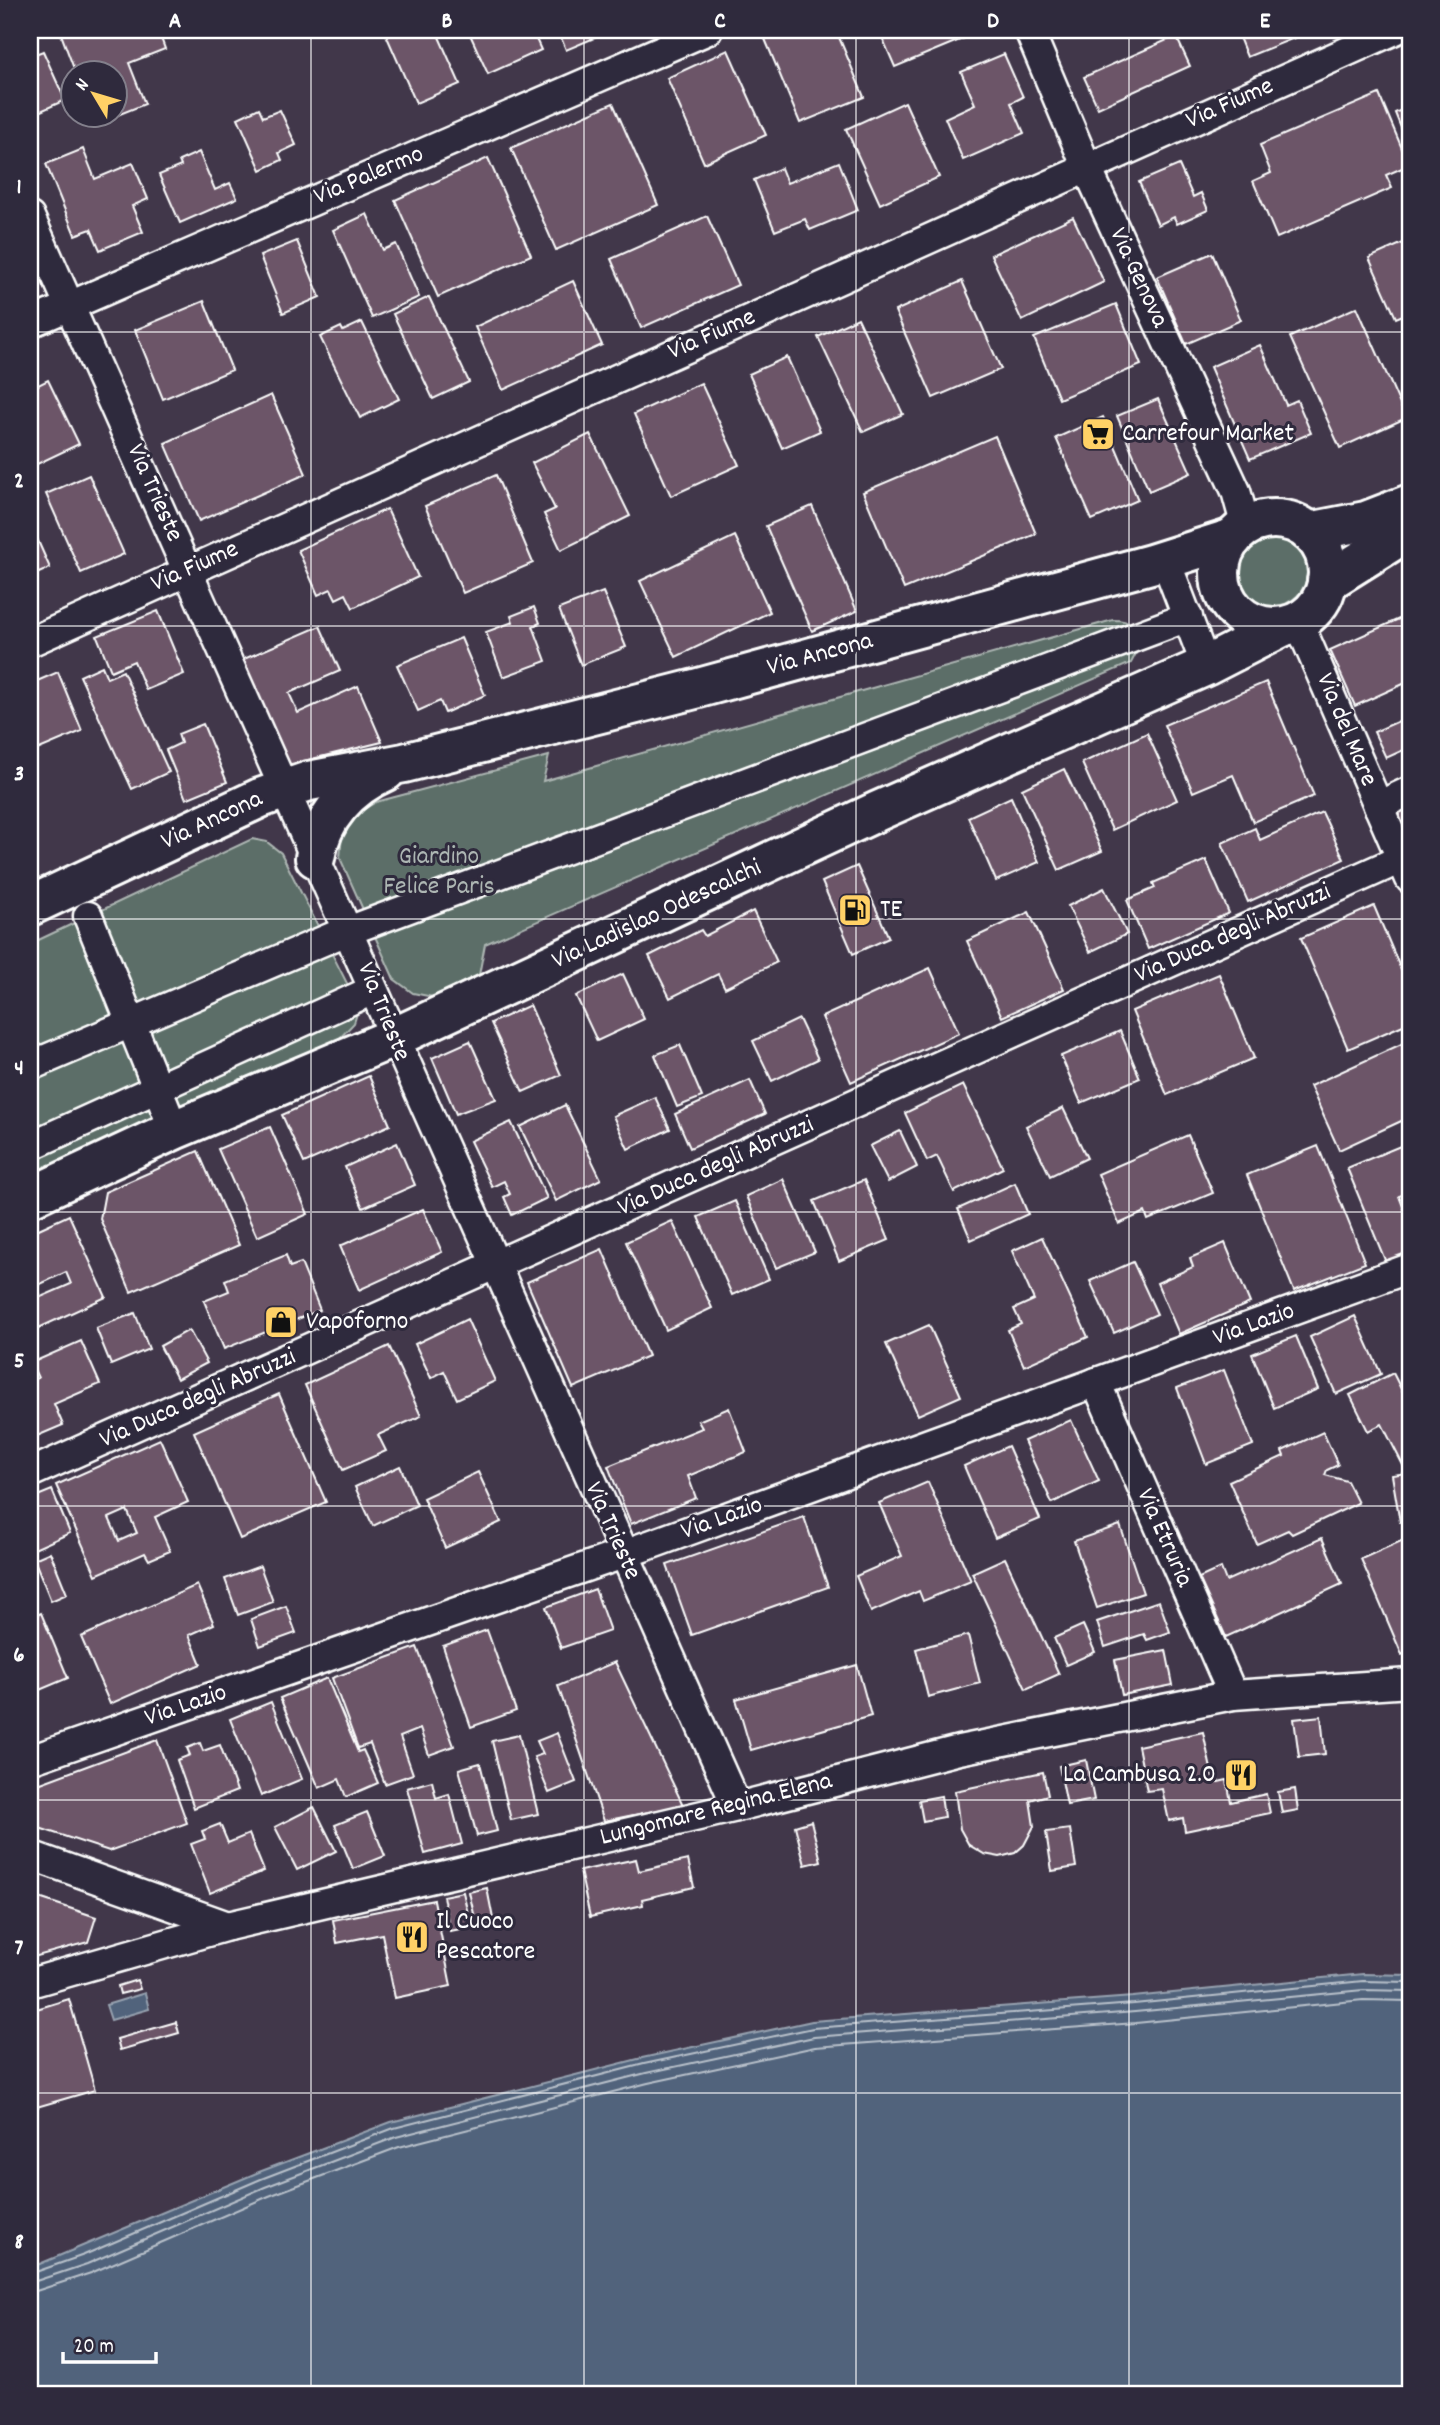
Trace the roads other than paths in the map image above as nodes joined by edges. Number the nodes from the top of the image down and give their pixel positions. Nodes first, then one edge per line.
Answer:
1 (708, 30) edge
2 (1029, 30) edge
3 (1395, 30) edge
4 (1087, 168) junction
5 (30, 217) edge
6 (70, 305) junction
7 (30, 323) edge
8 (1409, 525) edge
9 (1239, 532) junction
10 (1309, 532) junction
11 (1165, 559) junction
12 (189, 570) junction
13 (1327, 582) junction
14 (1188, 617) junction
15 (1290, 624) junction
16 (30, 642) edge
17 (1206, 666) junction
18 (404, 763) junction
19 (284, 789) junction
20 (1410, 791) edge
21 (1378, 806) junction
22 (315, 858) junction
23 (1406, 869) edge
24 (30, 906) edge
25 (88, 916) dead end
26 (350, 931) junction
27 (364, 994) dead end
28 (131, 1022) junction
29 (393, 1038) junction
30 (30, 1066) edge
31 (159, 1088) junction
32 (174, 1130) junction
33 (30, 1146) edge
34 (30, 1197) edge
35 (495, 1266) junction
36 (1410, 1268) edge
37 (1096, 1382) junction
38 (30, 1474) edge
39 (623, 1555) junction
40 (1410, 1683) edge
41 (1233, 1695) junction
42 (30, 1760) edge
43 (737, 1807) junction
44 (30, 1855) edge
45 (229, 1926) junction
46 (30, 1983) edge

1 - 6 street, Via Palermo
2 - 4 street, Via Genova
3 - 4 street, Via Fiume
4 - 9 street, Via Genova
4 - 12 street, Via Fiume
5 - 6 street, Via Trieste
6 - 7 street, Via Palermo
6 - 12 street, Via Trieste
8 - 10 street
8 - 13 street
9 - 10 street
9 - 11 street, Via Ancona
9 - 15 street
10 - 13 street
11 - 14 street
11 - 18 street, Via Ancona
12 - 16 street, Via Fiume
12 - 19 street, Via Trieste
13 - 15 street
14 - 17 street
14 - 26 street
15 - 17 street, Via Ladislao Odescalchi
15 - 21 street, Via del Mare
17 - 29 street, Via Ladislao Odescalchi
18 - 19 street, Via Ancona
18 - 22 street, Via Ancona
19 - 22 street, Via Trieste
19 - 24 street, Via Ancona
20 - 21 street
21 - 23 street, Via del Mare
22 - 26 street, Via Trieste
23 - 35 street, Via Duca degli Abruzzi
25 - 28 street
26 - 28 street
26 - 29 street, Via Trieste
27 - 31 street
28 - 30 street
28 - 31 street
29 - 32 street, Via Ladislao Odescalchi
29 - 35 street, Via Trieste
31 - 32 street
31 - 33 street
32 - 34 street, Via Ladislao Odescalchi
35 - 38 street, Via Duca degli Abruzzi
35 - 39 street, Via Trieste
36 - 37 street, Via Lazio
37 - 39 street, Via Lazio
37 - 41 street, Via Etruria
39 - 42 street, Via Lazio
39 - 43 street, Via Trieste
40 - 41 street, Lungomare Regina Elena
41 - 43 street, Lungomare Regina Elena
43 - 45 street, Lungomare Regina Elena
44 - 45 street
45 - 46 street, Lungomare Regina Elena

